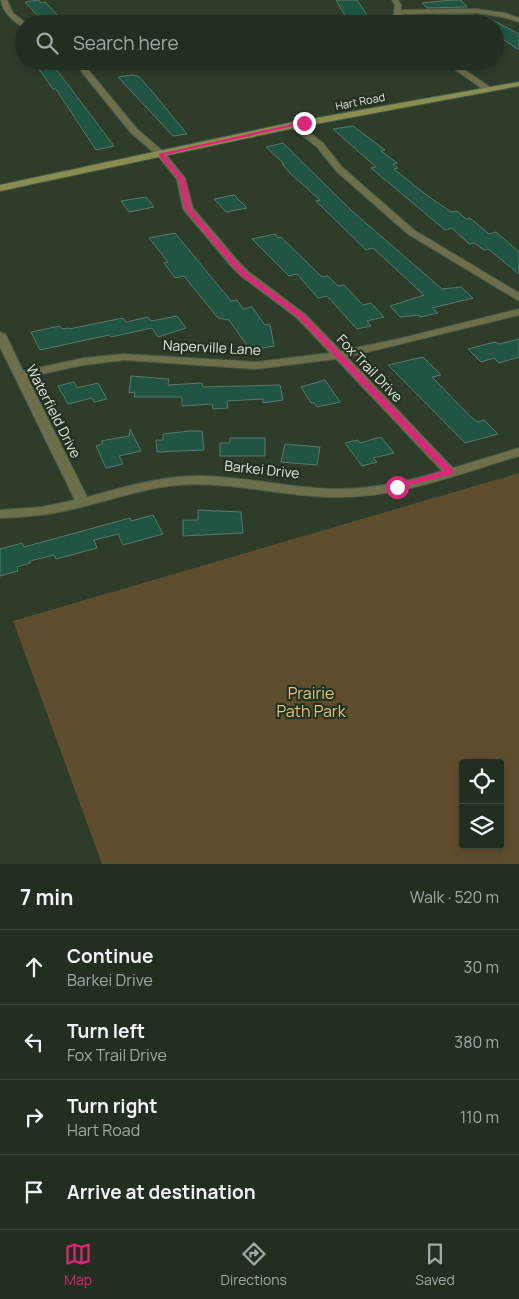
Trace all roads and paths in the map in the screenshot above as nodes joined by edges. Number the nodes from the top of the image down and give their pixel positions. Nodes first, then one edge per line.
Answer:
1 (395, 0) edge
2 (3, 5) edge
3 (398, 12) junction
4 (396, 15) edge
5 (498, 15) edge
6 (504, 16) edge
7 (15, 18) edge
8 (519, 20) edge
9 (84, 70) edge
10 (460, 70) edge
11 (519, 84) edge
12 (490, 90) junction
13 (294, 125) junction
14 (161, 154) junction
15 (0, 188) edge
16 (519, 298) edge
17 (519, 312) edge
18 (0, 335) edge
19 (340, 356) junction
20 (19, 375) junction
21 (519, 452) edge
22 (450, 472) junction
23 (82, 501) junction
24 (0, 514) edge

1 - 3 street
2 - 7 street
3 - 4 street
3 - 5 street
6 - 8 street
9 - 14 street, Fox Trail Drive
10 - 12 street
11 - 12 street, Hart Road
12 - 13 street, Hart Road
13 - 14 street, Hart Road
13 - 16 street
14 - 15 street, Hart Road
14 - 19 street, Fox Trail Drive
17 - 19 street, Naperville Lane
18 - 20 street, Waterfield Drive
19 - 20 street, Naperville Lane
19 - 22 street, Fox Trail Drive
20 - 23 street, Waterfield Drive
21 - 22 street, Barkei Drive
22 - 23 street, Barkei Drive
23 - 24 street, Barkei Drive

